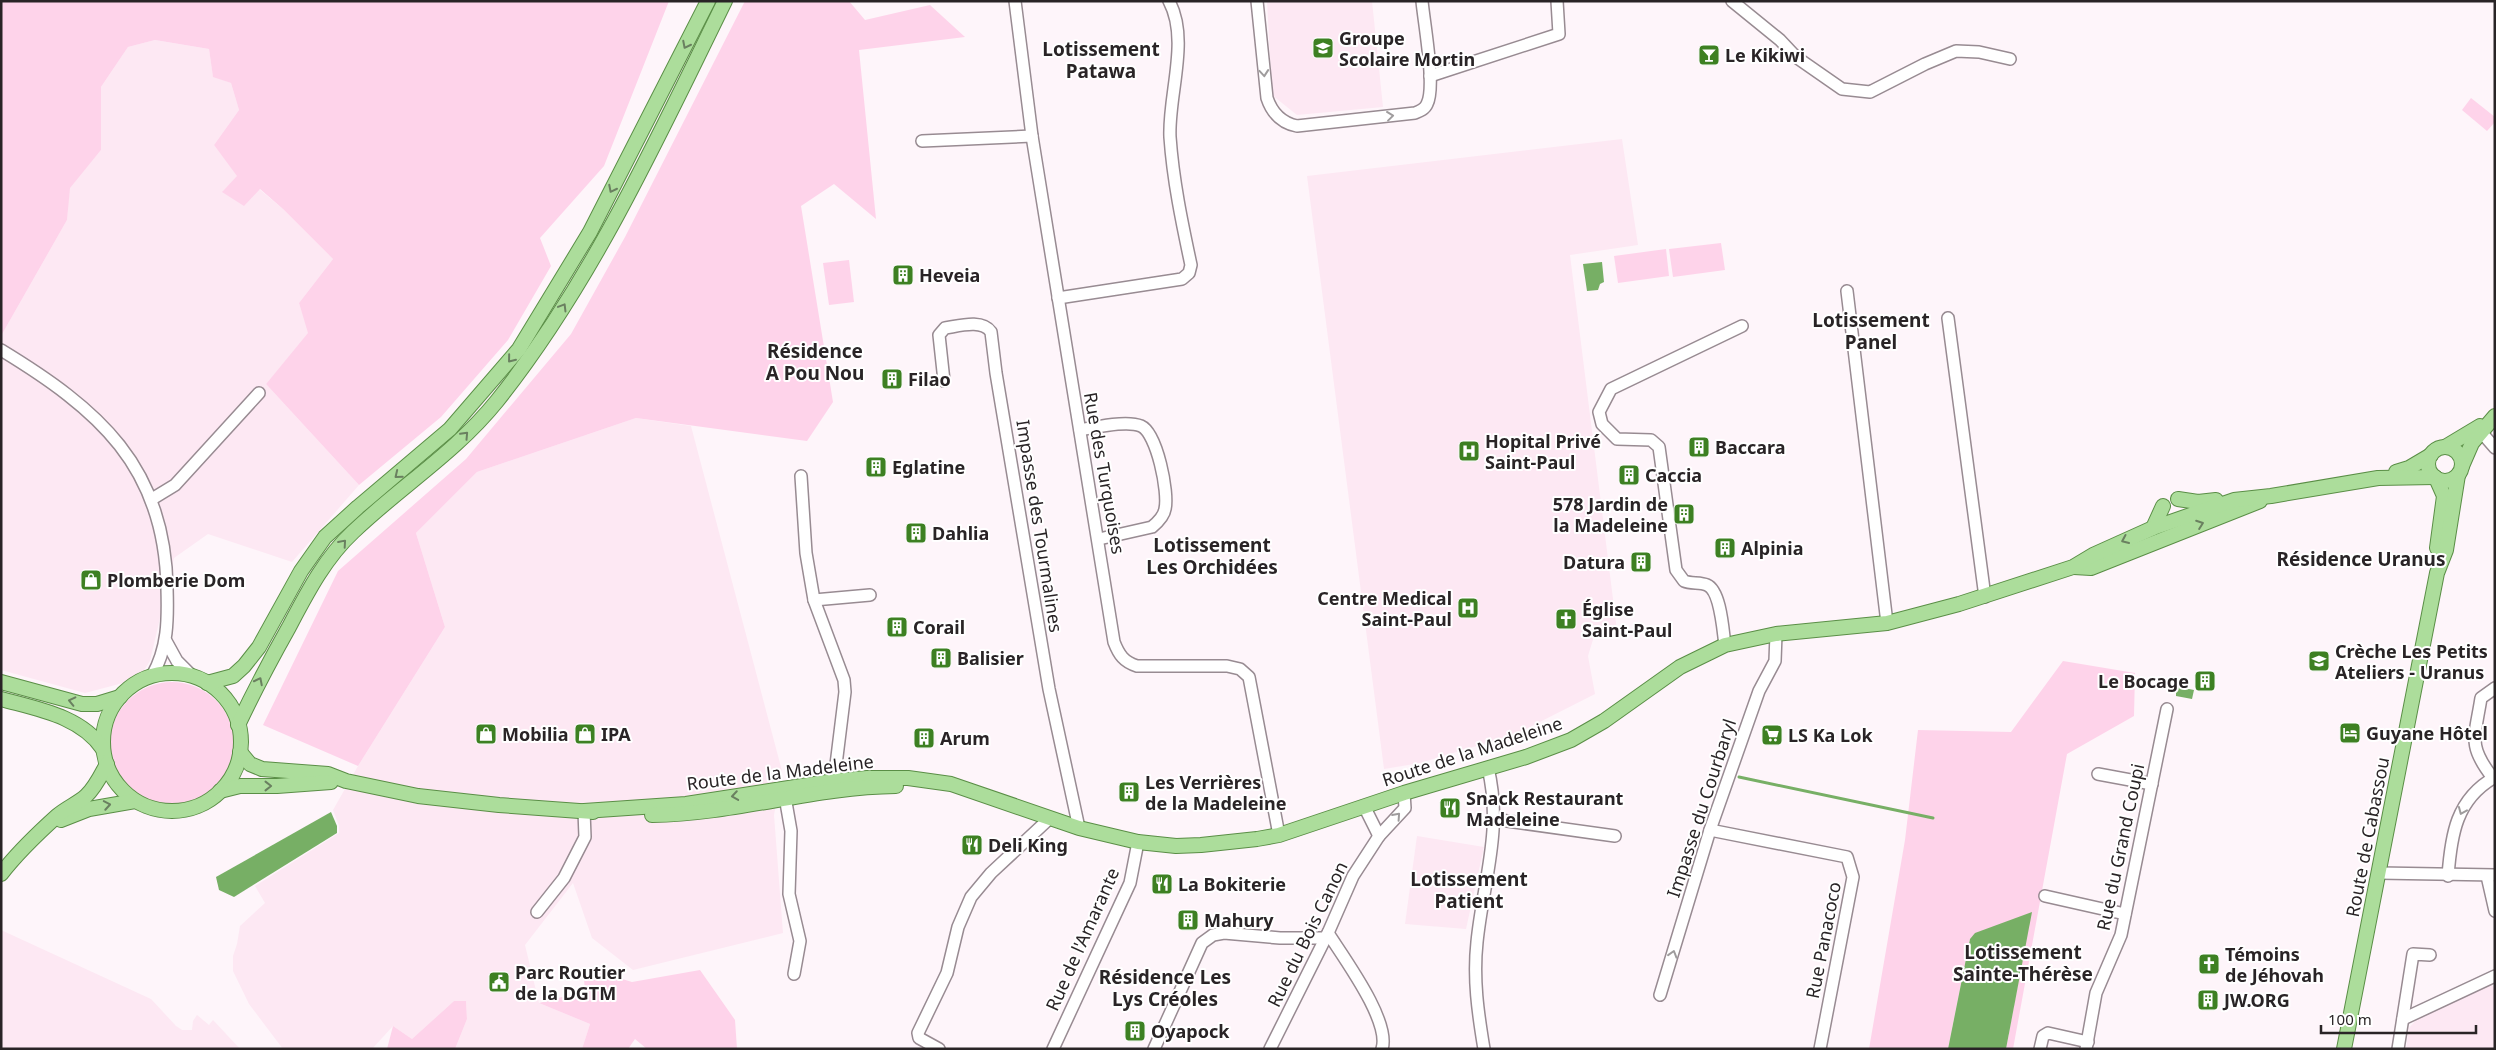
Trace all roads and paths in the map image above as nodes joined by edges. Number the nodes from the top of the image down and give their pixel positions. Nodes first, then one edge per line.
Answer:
1 (708, 1) edge
2 (725, 1) edge
3 (1015, 1) edge
4 (1168, 1) edge
5 (1257, 1) edge
6 (1422, 1) edge
7 (1558, 1) edge
8 (1732, 1) edge
9 (2010, 59) dead end
10 (1430, 76) junction
11 (1032, 136) junction
12 (922, 141) dead end
13 (1847, 291) dead end
14 (1058, 298) junction
15 (1948, 318) dead end
16 (1742, 326) dead end
17 (1, 350) edge
18 (944, 381) dead end
19 (258, 393) dead end
20 (2495, 416) edge
21 (1080, 430) junction
22 (2481, 432) junction
23 (2446, 447) junction
24 (2495, 448) edge
25 (2431, 454) junction
26 (2460, 470) junction
27 (801, 476) dead end
28 (2436, 477) junction
29 (2378, 478) junction
30 (2270, 496) junction
31 (152, 499) junction
32 (2178, 499) dead end
33 (2234, 500) junction
34 (2163, 506) dead end
35 (2153, 528) junction
36 (1099, 539) junction
37 (2073, 568) junction
38 (2437, 573) junction
39 (870, 595) dead end
40 (1985, 597) junction
41 (814, 600) junction
42 (1887, 623) junction
43 (1776, 634) junction
44 (166, 641) junction
45 (1726, 645) junction
46 (152, 676) junction
47 (192, 676) junction
48 (1, 682) edge
49 (207, 683) junction
50 (2495, 688) edge
51 (120, 697) junction
52 (1, 698) edge
53 (2167, 709) dead end
54 (238, 725) junction
55 (103, 749) junction
56 (240, 752) junction
57 (107, 764) junction
58 (1488, 768) junction
59 (2098, 774) dead end
60 (2494, 777) edge
61 (346, 781) junction
62 (834, 781) junction
63 (2152, 784) junction
64 (220, 792) junction
65 (1404, 793) junction
66 (784, 794) junction
67 (980, 794) junction
68 (135, 801) junction
69 (1364, 806) junction
70 (584, 811) junction
71 (1050, 818) junction
72 (1493, 819) junction
73 (46, 825) junction
74 (1079, 828) junction
75 (1710, 830) junction
76 (1279, 835) junction
77 (1379, 836) junction
78 (1615, 836) dead end
79 (1138, 842) junction
80 (1, 874) edge
81 (2380, 874) junction
82 (2448, 876) junction
83 (2491, 876) edge
84 (2045, 896) dead end
85 (2495, 911) edge
86 (537, 912) dead end
87 (2125, 914) junction
88 (1326, 935) junction
89 (2430, 955) dead end
90 (794, 974) dead end
91 (2495, 976) edge
92 (1660, 995) dead end
93 (2403, 1019) junction
94 (2087, 1045) edge
95 (939, 1049) edge
96 (1053, 1049) edge
97 (1154, 1049) edge
98 (1270, 1049) edge
99 (1382, 1049) edge
100 (1484, 1049) edge
101 (1820, 1049) edge
102 (2040, 1049) edge
103 (2344, 1049) edge
104 (2398, 1049) edge

1 -> 49 main road
54 -> 2 main road
3 - 11 street, Rue des Turquoises
4 - 14 street
5 -> 10 street
6 - 10 street
7 - 10 street
8 - 9 street
11 - 12 street
11 - 14 street, Rue des Turquoises
13 - 42 street
14 - 21 street, Rue des Turquoises
15 - 40 street
16 - 45 street
17 - 31 street
18 - 74 street, Impasse des Tourmalines
19 - 31 street
20 - 22 main road
20 - 23 main road
21 - 36 street, Rue des Turquoises
21 - 36 street
22 - 24 street
22 - 26 main road
23 - 25 main road
23 - 26 main road
25 - 28 main road
25 - 29 main road, Route de la Madeleine
26 - 28 main road
26 - 38 main road, Route de Cabassou
27 - 41 street
28 - 29 main road, Route de la Madeleine
28 - 38 main road, Route de Cabassou
29 - 30 main road, Route de la Madeleine
30 - 33 main road, Route de la Madeleine
37 -> 30 main road, Route de la Madeleine
31 - 44 street
32 - 33 main road
33 - 35 main road, Route de la Madeleine
34 - 35 main road
35 -> 37 main road, Route de la Madeleine
36 - 76 street, Rue des Turquoises
37 - 40 main road, Route de la Madeleine
38 - 81 main road, Route de Cabassou
39 - 41 street
40 - 42 main road, Route de la Madeleine
41 - 62 street
42 - 43 main road, Route de la Madeleine
43 - 45 main road, Route de la Madeleine
43 - 75 street, Impasse du Courbaryl
44 - 46 street
44 - 47 street
45 - 58 main road, Route de la Madeleine
46 - 47 main road
46 - 51 main road
47 - 49 main road
51 -> 48 main road
49 - 54 main road
50 - 60 street
51 - 55 main road
52 - 55 main road
53 - 63 street, Rue du Grand Coupi
54 - 56 main road
55 - 57 main road
56 - 61 main road, Route de la Madeleine
56 - 64 main road
57 - 68 main road
57 - 73 main road
58 - 65 main road, Route de la Madeleine
58 - 72 street
59 - 63 street
60 -> 82 street
64 -> 61 main road, Route de la Madeleine
61 - 70 main road, Route de la Madeleine
62 - 66 main road, Route de la Madeleine
62 - 67 main road, Route de la Madeleine
63 - 87 street, Rue du Grand Coupi
64 - 68 main road
65 - 69 main road, Route de la Madeleine
77 -> 65 street, Rue du Bois Canon
66 - 67 main road, Route de la Madeleine
66 - 70 main road, Route de la Madeleine
66 - 90 street
67 - 71 main road, Route de la Madeleine
73 -> 68 main road
69 - 76 main road, Route de la Madeleine
69 - 77 street
70 - 86 street
71 - 74 main road, Route de la Madeleine
71 - 95 street
72 - 78 street
72 - 100 street
73 - 80 main road
74 - 79 main road, Route de la Madeleine
92 -> 75 street, Impasse du Courbaryl
75 - 101 street, Rue Panacoco
76 - 79 main road, Route de la Madeleine
77 - 88 street, Rue du Bois Canon
79 - 96 street, Rue de l'Amarante
81 - 82 street
81 - 103 main road, Route de Cabassou
82 - 83 street
83 - 85 street
84 - 87 street
87 - 94 street, Rue du Grand Coupi
88 - 97 street
88 - 98 street, Rue du Bois Canon
88 - 99 street
89 - 93 street
91 - 93 street
93 - 104 street
94 - 102 street

